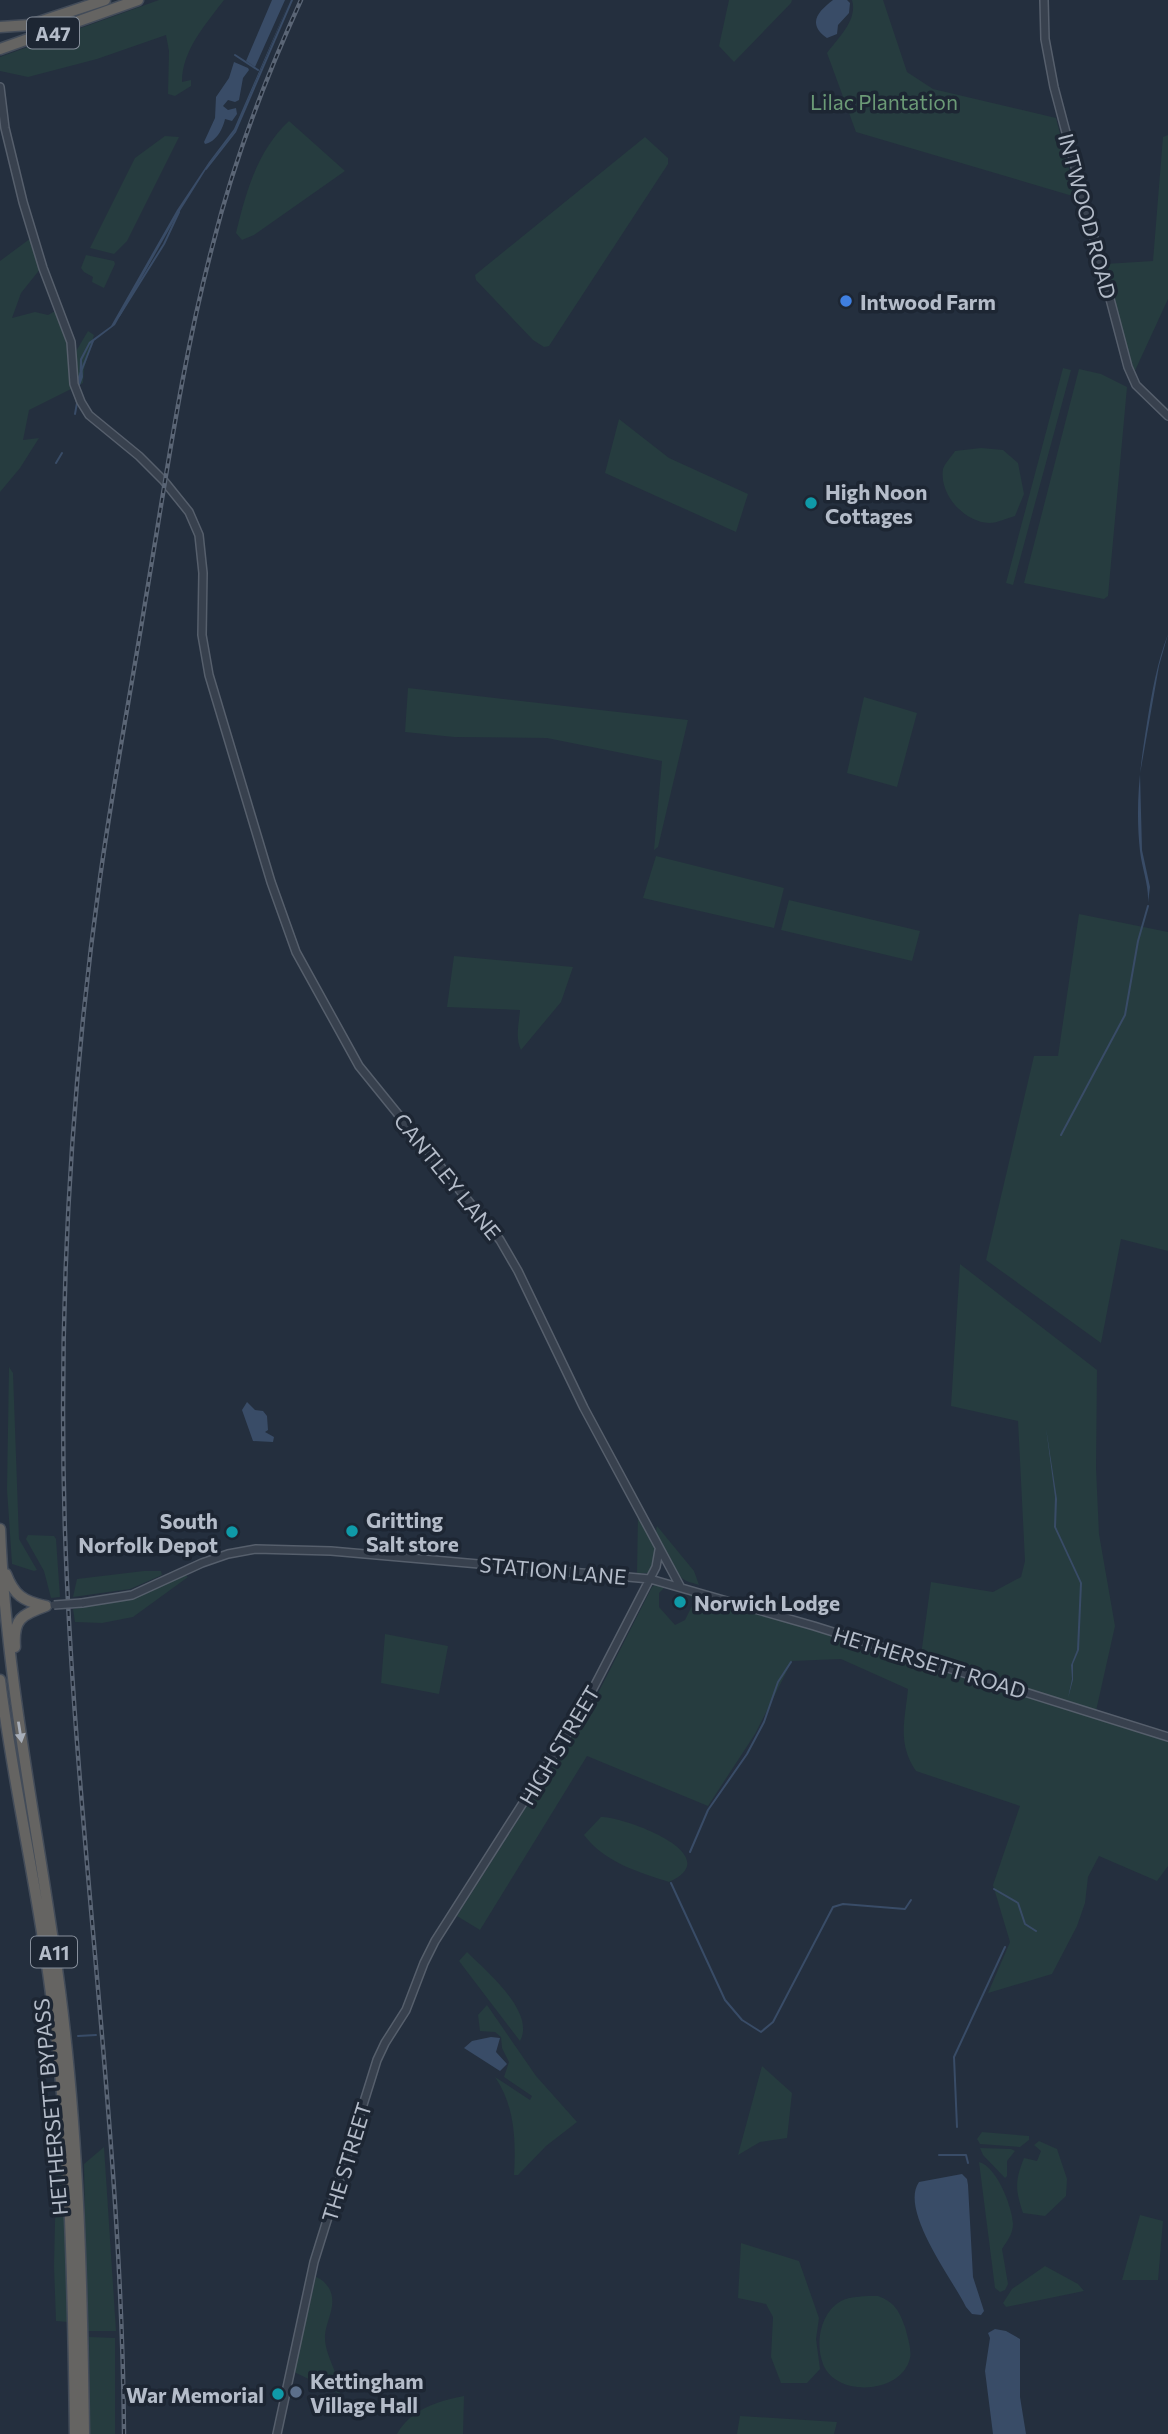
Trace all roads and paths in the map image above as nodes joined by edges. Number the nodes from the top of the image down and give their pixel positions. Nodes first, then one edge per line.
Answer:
1 (106, 0) edge
2 (138, 0) edge
3 (1044, 0) edge
4 (0, 27) edge
5 (0, 50) edge
6 (0, 87) edge
7 (1168, 416) edge
8 (0, 1529) edge
9 (1, 1542) edge
10 (659, 1550) junction
11 (650, 1579) junction
12 (680, 1586) junction
13 (50, 1606) junction
14 (0, 1680) edge
15 (14, 1689) junction
16 (1168, 1737) edge
17 (458, 1906) joint
18 (75, 2434) edge
19 (84, 2434) edge
20 (277, 2434) edge

1 - 4 highway, A47
2 - 5 highway, A47
3 - 7 street, INTWOOD ROAD
6 - 10 street, CANTLEY LANE
8 - 9 highway, HETHERSETT BYPASS / A11
9 - 13 highway, A11
9 - 15 highway, HETHERSETT BYPASS / A11
10 - 11 street
10 - 12 street, CANTLEY LANE
11 - 12 street, HETHERSETT ROAD
11 - 13 street, STATION LANE, bridge
11 - 17 street, HIGH STREET
12 - 16 street, HETHERSETT ROAD
13 - 15 highway, A11
14 - 18 highway, HETHERSETT BYPASS / A11
15 -> 19 highway, HETHERSETT BYPASS / A11
17 - 20 street, THE STREET

